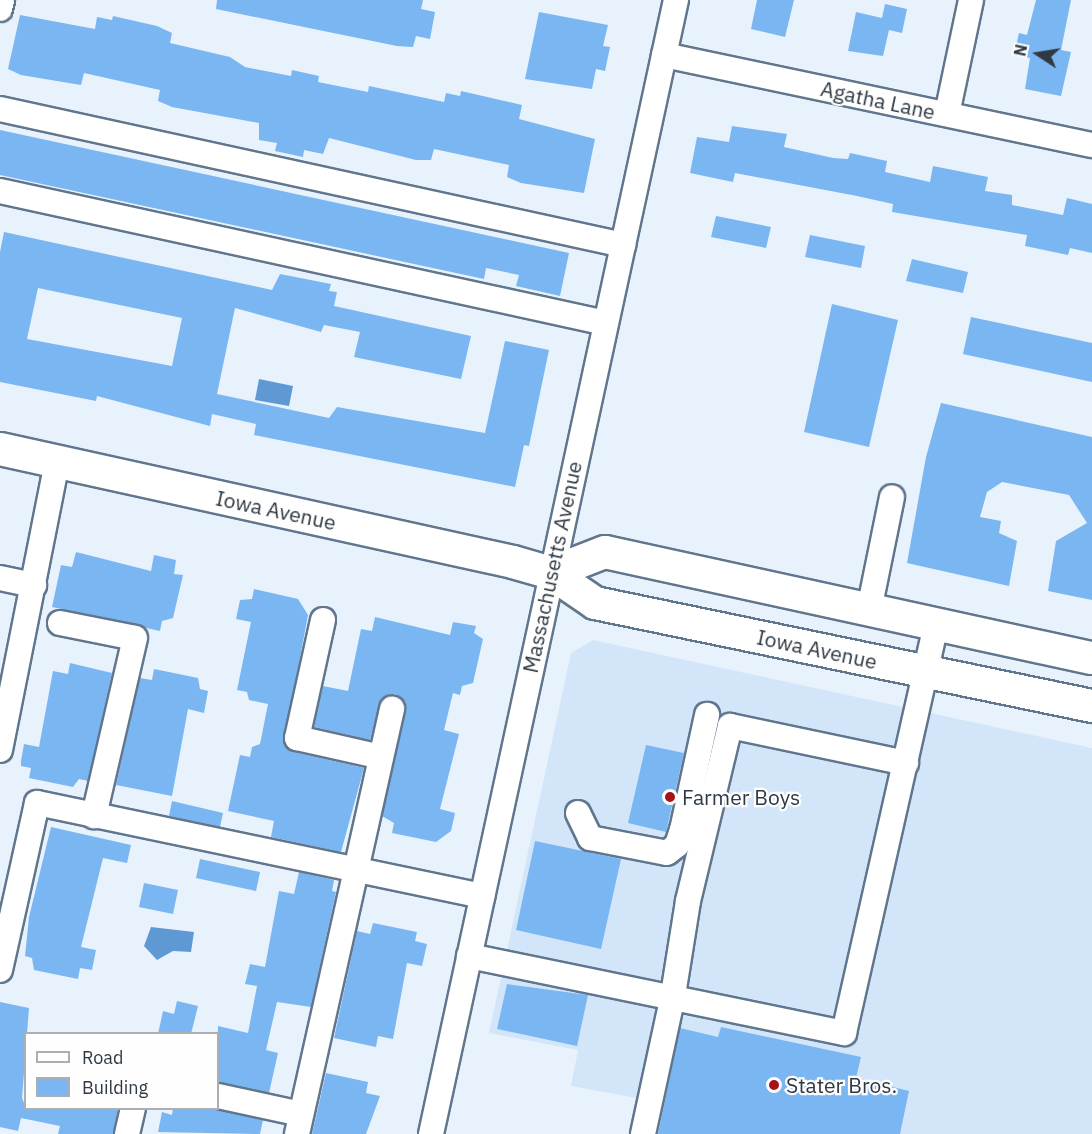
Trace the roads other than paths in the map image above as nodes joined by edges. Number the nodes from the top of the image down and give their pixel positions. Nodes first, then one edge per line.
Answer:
1 (2, 0) edge
2 (676, 0) edge
3 (971, 0) edge
4 (0, 9) edge
5 (664, 55) junction
6 (0, 109) edge
7 (946, 114) junction
8 (1092, 145) edge
9 (0, 191) edge
10 (623, 245) junction
11 (606, 322) junction
12 (0, 449) edge
13 (57, 462) junction
14 (892, 497) dead end
15 (551, 573) junction
16 (0, 578) edge
17 (34, 585) junction
18 (869, 610) junction
19 (323, 620) dead end
20 (60, 623) dead end
21 (936, 625) junction
22 (1092, 658) edge
23 (928, 672) junction
24 (1092, 706) edge
25 (392, 708) dead end
26 (707, 715) dead end
27 (0, 750) edge
28 (381, 757) junction
29 (906, 763) junction
30 (578, 813) dead end
31 (94, 816) junction
32 (355, 872) junction
33 (482, 896) junction
34 (469, 956) junction
35 (0, 970) edge
36 (673, 995) junction
37 (219, 1096) edge
38 (133, 1110) edge
39 (299, 1124) edge
40 (127, 1134) edge
41 (431, 1134) edge
42 (643, 1134) edge

1 - 4 street
2 - 5 street, Massachusetts Avenue
3 - 7 street
5 - 7 street, Agatha Lane
5 - 10 street, Massachusetts Avenue
6 - 10 street
7 - 8 street, Agatha Lane
9 - 11 street
10 - 11 street, Massachusetts Avenue
11 - 15 street, Massachusetts Avenue
12 - 13 main road, Iowa Avenue
13 - 15 main road, Iowa Avenue
13 - 17 street
14 - 18 street
15 - 18 main road
15 - 23 main road, Iowa Avenue
15 - 33 street, Massachusetts Avenue
16 - 17 street
17 - 27 street
18 - 21 main road
19 - 28 street
20 - 31 street
21 - 22 main road
21 - 23 street
23 - 24 main road, Iowa Avenue
23 - 29 street
25 - 28 street
26 - 30 street
28 - 32 street
29 - 36 street
29 - 36 street
31 - 32 street
31 - 35 street
32 - 33 street
32 - 39 street
33 - 34 street, Massachusetts Avenue
34 - 36 street
34 - 41 street, Massachusetts Avenue
36 - 42 street
37 - 39 street
38 - 40 street

